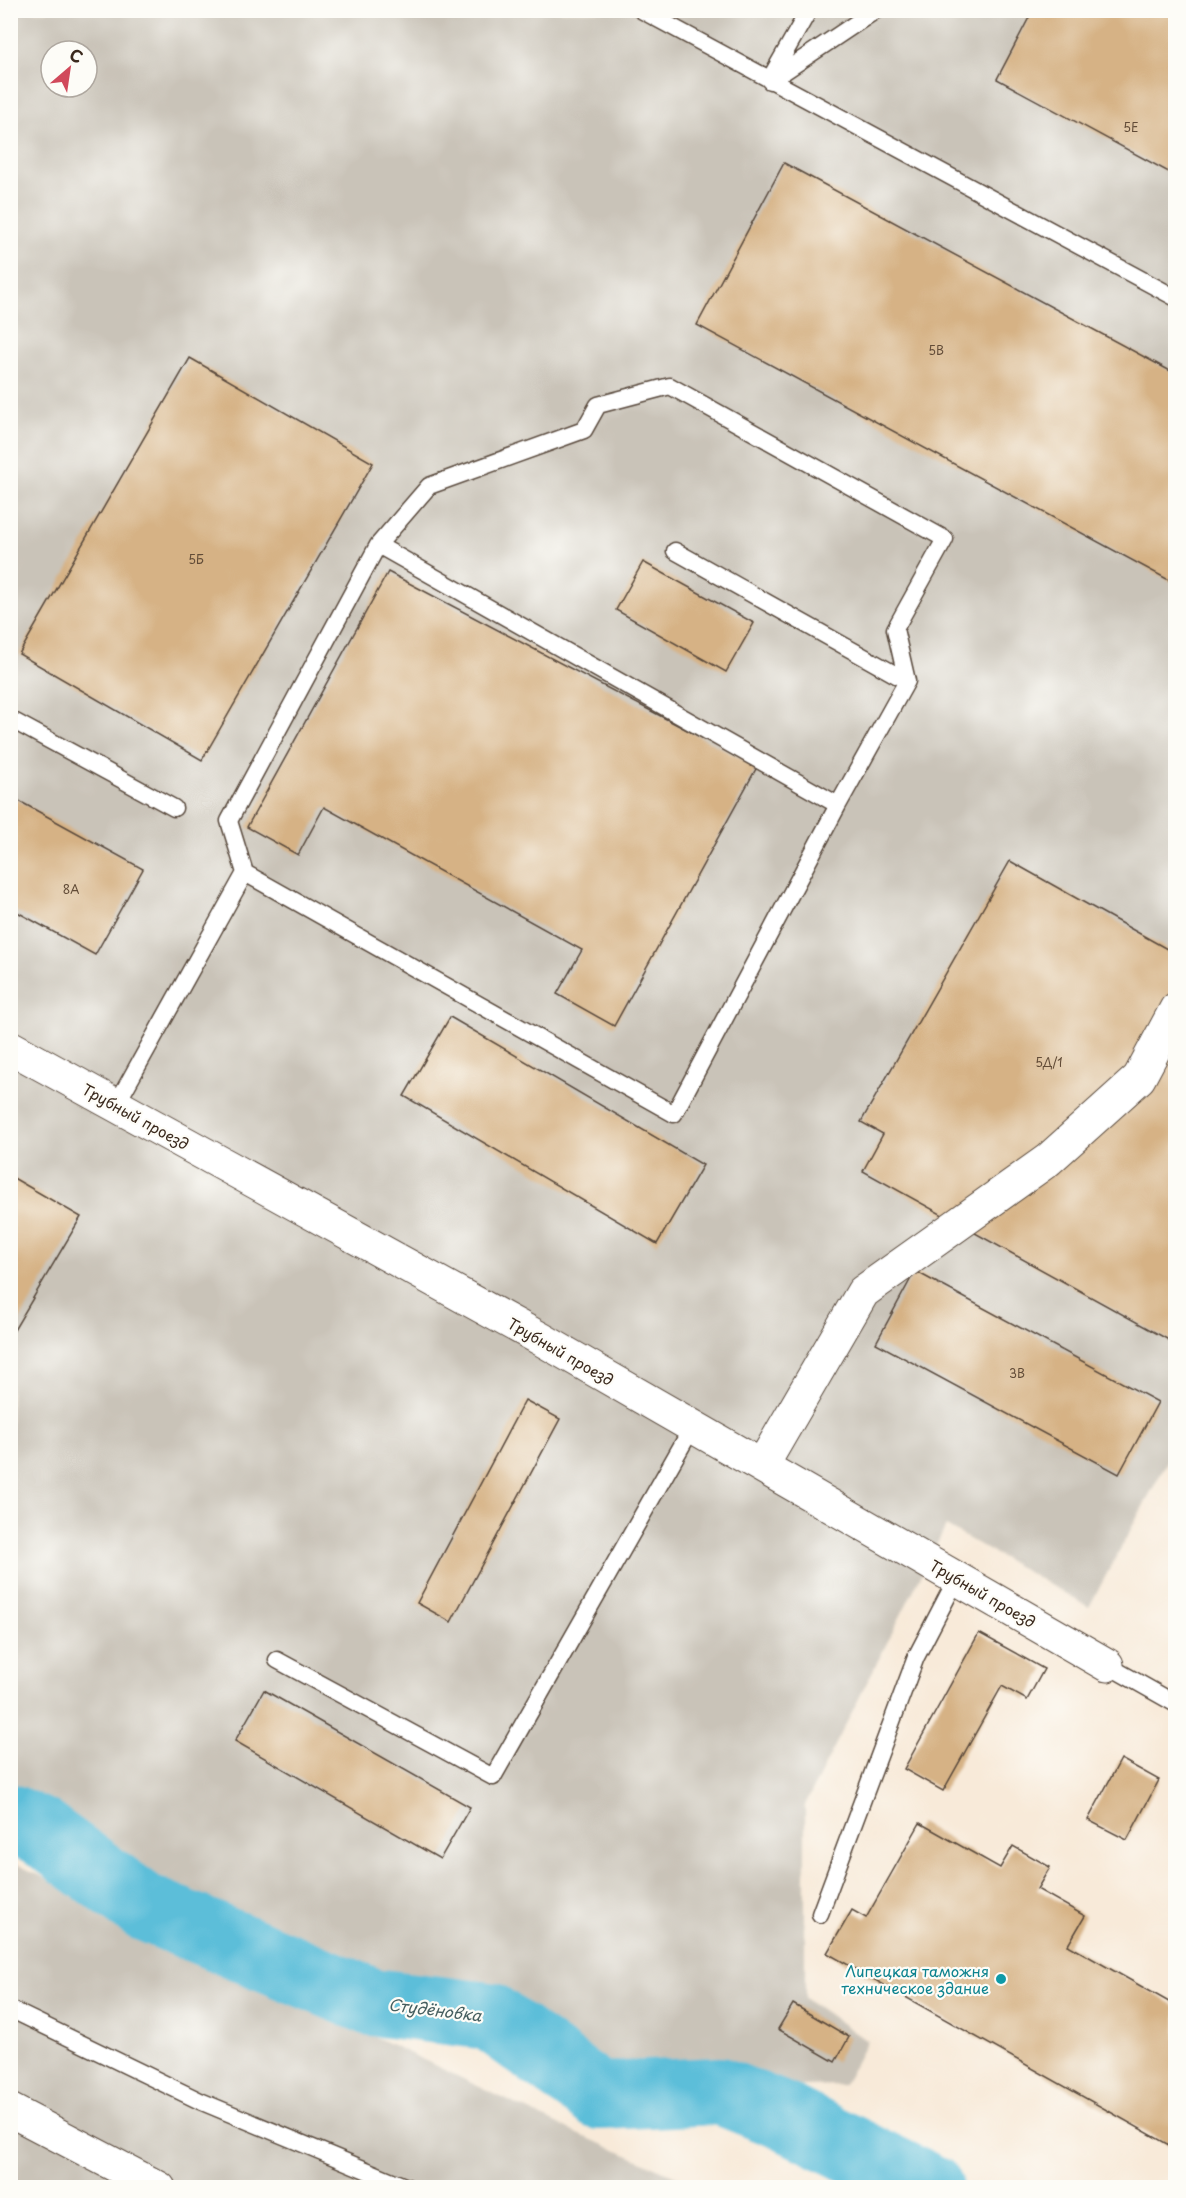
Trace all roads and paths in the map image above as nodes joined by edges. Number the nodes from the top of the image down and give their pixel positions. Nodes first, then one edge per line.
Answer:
1 (641, 10) edge
2 (809, 10) edge
3 (876, 10) edge
4 (770, 81) junction
5 (1176, 297) edge
6 (378, 545) junction
7 (675, 550) dead end
8 (907, 681) junction
9 (10, 719) edge
10 (838, 806) junction
11 (174, 808) dead end
12 (245, 873) junction
13 (1176, 1009) edge
14 (10, 1047) edge
15 (116, 1105) junction
16 (693, 1426) junction
17 (762, 1466) junction
18 (957, 1578) junction
19 (277, 1660) dead end
20 (1107, 1665) joint
21 (1176, 1704) edge
22 (820, 1914) dead end
23 (10, 2009) edge
24 (10, 2110) edge
25 (159, 2187) edge
26 (409, 2187) edge

1 - 4 lane
2 - 4 lane
3 - 4 lane
4 - 5 lane
6 - 8 lane
6 - 10 lane
6 - 12 lane
7 - 8 lane
8 - 10 lane
9 - 11 lane
10 - 12 lane
12 - 15 lane
13 - 17 street
14 - 15 street, Трубный проезд
15 - 16 street, Трубный проезд
16 - 17 street, Трубный проезд
16 - 19 lane
17 - 18 street, Трубный проезд
18 - 20 street, Трубный проезд
18 - 22 lane
20 - 21 lane
23 - 26 lane
24 - 25 street

